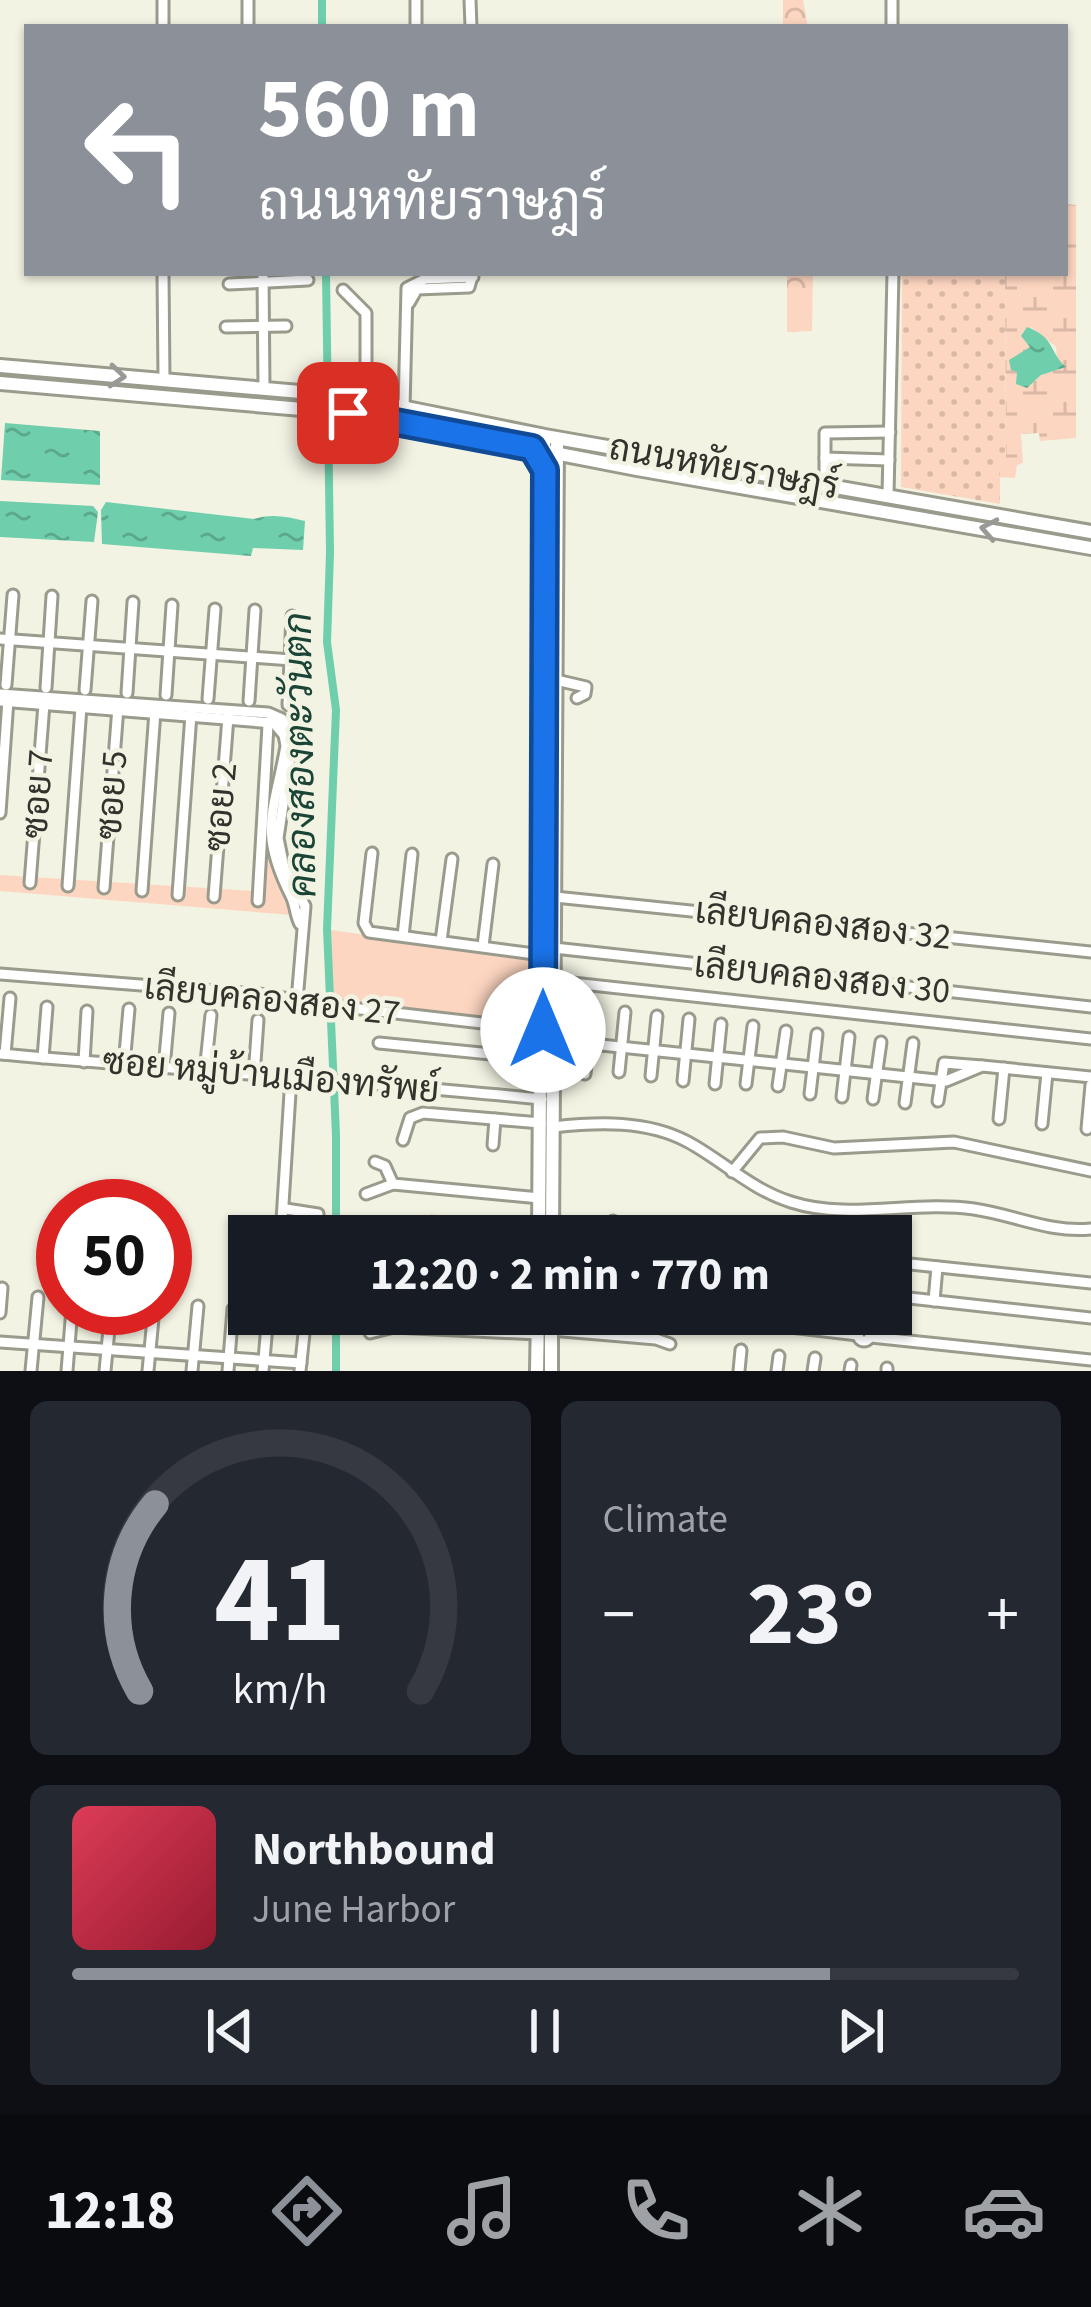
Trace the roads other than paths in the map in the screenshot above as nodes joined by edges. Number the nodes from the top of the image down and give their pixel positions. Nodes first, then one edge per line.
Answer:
1 (163, 276) edge
2 (473, 276) edge
3 (893, 276) edge
4 (263, 278) edge
5 (308, 280) dead end
6 (420, 281) edge
7 (229, 284) dead end
8 (343, 290) dead end
9 (263, 326) junction
10 (286, 326) dead end
11 (226, 327) dead end
12 (0, 366) edge
13 (164, 380) junction
14 (0, 383) edge
15 (264, 389) junction
16 (366, 400) junction
17 (404, 408) junction
18 (890, 432) junction
19 (547, 445) junction
20 (576, 458) junction
21 (825, 458) junction
22 (889, 460) junction
23 (551, 473) junction
24 (825, 484) junction
25 (888, 502) junction
26 (1091, 532) edge
27 (1091, 548) edge
28 (13, 595) dead end
29 (52, 596) dead end
30 (92, 601) dead end
31 (133, 602) dead end
32 (172, 605) dead end
33 (215, 609) dead end
34 (255, 610) dead end
35 (292, 616) dead end
36 (5, 639) edge
37 (50, 643) junction
38 (89, 646) junction
39 (130, 649) junction
40 (170, 652) junction
41 (211, 654) junction
42 (252, 657) junction
43 (291, 660) junction
44 (305, 661) dead end
45 (556, 680) junction
46 (46, 688) dead end
47 (85, 690) dead end
48 (4, 695) edge
49 (166, 695) dead end
50 (578, 698) dead end
51 (208, 699) dead end
52 (121, 701) junction
53 (249, 701) dead end
54 (44, 704) junction
55 (288, 705) dead end
56 (81, 706) junction
57 (155, 711) junction
58 (190, 714) junction
59 (228, 717) junction
60 (268, 725) dead end
61 (549, 779) junction
62 (272, 810) junction
63 (0, 813) edge
64 (372, 853) dead end
65 (412, 854) dead end
66 (452, 859) dead end
67 (493, 864) dead end
68 (30, 883) dead end
69 (68, 886) dead end
70 (104, 887) dead end
71 (142, 892) dead end
72 (178, 895) dead end
73 (555, 897) junction
74 (214, 898) dead end
75 (258, 901) dead end
76 (403, 936) junction
77 (441, 941) junction
78 (483, 946) junction
79 (548, 951) junction
80 (1091, 952) edge
81 (0, 974) edge
82 (554, 981) junction
83 (10, 998) dead end
84 (297, 1001) junction
85 (47, 1007) dead end
86 (1091, 1007) edge
87 (592, 1009) dead end
88 (129, 1010) dead end
89 (87, 1011) dead end
90 (625, 1012) dead end
91 (169, 1013) dead end
92 (211, 1015) dead end
93 (657, 1016) dead end
94 (689, 1019) dead end
95 (258, 1020) dead end
96 (721, 1024) dead end
97 (753, 1026) dead end
98 (786, 1031) dead end
99 (817, 1034) dead end
100 (548, 1035) junction
101 (849, 1037) dead end
102 (1091, 1039) edge
103 (881, 1042) dead end
104 (379, 1043) dead end
105 (913, 1043) dead end
106 (588, 1044) junction
107 (945, 1046) dead end
108 (621, 1047) junction
109 (653, 1050) junction
110 (685, 1053) junction
111 (2, 1054) edge
112 (717, 1056) junction
113 (43, 1058) junction
114 (542, 1059) junction
115 (748, 1059) junction
116 (84, 1061) junction
117 (781, 1063) junction
118 (944, 1064) junction
119 (124, 1065) junction
120 (812, 1066) junction
121 (982, 1066) junction
122 (164, 1069) junction
123 (1004, 1069) junction
124 (845, 1070) junction
125 (206, 1072) junction
126 (619, 1072) dead end
127 (878, 1073) junction
128 (1047, 1073) junction
129 (586, 1074) dead end
130 (254, 1076) junction
131 (651, 1076) dead end
132 (909, 1076) junction
133 (292, 1077) junction
134 (941, 1080) junction
135 (683, 1081) dead end
136 (1091, 1081) edge
137 (715, 1084) dead end
138 (746, 1084) dead end
139 (778, 1086) dead end
140 (810, 1094) dead end
141 (842, 1097) dead end
142 (873, 1099) dead end
143 (542, 1100) junction
144 (938, 1101) dead end
145 (905, 1103) dead end
146 (495, 1118) junction
147 (999, 1120) dead end
148 (1042, 1124) dead end
149 (547, 1125) junction
150 (1087, 1130) dead end
151 (403, 1140) dead end
152 (493, 1145) dead end
153 (375, 1162) dead end
154 (732, 1172) junction
155 (1091, 1172) edge
156 (393, 1184) junction
157 (366, 1194) dead end
158 (540, 1198) junction
159 (286, 1209) junction
160 (285, 1215) edge
161 (319, 1215) edge
162 (540, 1215) edge
163 (551, 1215) edge
164 (1091, 1229) edge
165 (912, 1264) edge
166 (938, 1267) junction
167 (1091, 1283) edge
168 (2, 1288) edge
169 (912, 1299) edge
170 (934, 1301) junction
171 (198, 1306) dead end
172 (0, 1313) edge
173 (1091, 1318) edge
174 (36, 1321) edge
175 (71, 1335) edge
176 (108, 1335) edge
177 (151, 1335) edge
178 (231, 1335) edge
179 (266, 1335) edge
180 (304, 1335) edge
181 (543, 1335) edge
182 (544, 1335) edge
183 (586, 1335) edge
184 (858, 1335) edge
185 (0, 1342) edge
186 (670, 1344) dead end
187 (34, 1345) junction
188 (70, 1347) junction
189 (107, 1348) junction
190 (150, 1350) junction
191 (741, 1350) dead end
192 (193, 1354) junction
193 (778, 1356) dead end
194 (229, 1357) junction
195 (815, 1358) dead end
196 (1073, 1358) junction
197 (1091, 1360) edge
198 (264, 1366) edge
199 (301, 1367) edge
200 (31, 1371) edge
201 (67, 1371) edge
202 (105, 1371) edge
203 (148, 1371) edge
204 (192, 1371) edge
205 (228, 1371) edge
206 (537, 1371) edge
207 (550, 1371) edge
208 (739, 1371) edge
209 (777, 1371) edge
210 (813, 1371) edge
211 (1072, 1371) edge

1 - 13 street
2 - 6 street
3 - 18 street
4 - 5 street
4 - 7 street
4 - 9 street
6 - 17 street
8 - 16 street
9 - 10 street
9 - 11 street
9 - 15 street
12 -> 13 main road, ถนนหทัยราษฎร์
13 - 15 main road, ถนนหทัยราษฎร์
14 - 19 main road, ถนนหทัยราษฎร์
15 - 16 main road, ถนนหทัยราษฎร์
16 - 17 main road, ถนนหทัยราษฎร์
17 - 19 main road, ถนนหทัยราษฎร์
18 - 21 street
18 - 22 street
19 - 20 main road, ถนนหทัยราษฎร์
19 - 23 main road
19 - 23 main road
19 - 24 main road, ถนนหทัยราษฎร์
20 - 23 main road
20 - 25 main road, ถนนหทัยราษฎร์
21 - 22 street
21 - 24 street
22 - 25 street
23 - 45 main road
23 - 61 main road
24 - 25 main road, ถนนหทัยราษฎร์
25 - 26 main road, ถนนหทัยราษฎร์
27 -> 25 main road, ถนนหทัยราษฎร์
28 - 36 street
29 - 37 street
30 - 38 street
31 - 39 street, ซอย 5
32 - 40 street
33 - 41 street
34 - 42 street
35 - 43 street
36 - 37 street
36 - 48 street
37 - 38 street
37 - 46 street
38 - 39 street
38 - 47 street
39 - 40 street
39 - 52 street, ซอย 5
40 - 41 street
40 - 49 street
41 - 42 street
41 - 51 street
42 - 43 street
42 - 53 street
43 - 44 street
43 - 55 street
45 - 50 street
45 - 61 main road
48 - 52 street
48 - 54 street
48 - 63 street
52 - 56 street
52 - 57 street
52 - 62 street
52 - 70 street, ซอย 5
54 - 56 street
54 - 68 street, ซอย 7
56 - 69 street
57 - 58 street
57 - 71 street
58 - 59 street
58 - 72 street
59 - 62 street
59 - 74 street, ซอย 2
60 - 62 street
61 - 73 main road
61 - 79 main road
62 - 75 street
62 - 84 street
64 - 76 street
65 - 76 street
66 - 77 street
67 - 78 street
73 - 79 main road
73 - 80 street, เลียบคลองสอง 32
76 - 77 street, เลียบคลองสอง 30
77 - 78 street, เลียบคลองสอง 30
78 - 79 street, เลียบคลองสอง 30
79 - 82 main road
79 - 86 street, เลียบคลองสอง 30
79 - 100 main road
81 - 84 street, เลียบคลองสอง 27
82 - 100 main road
82 - 102 street
83 - 111 street
84 - 100 street, เลียบคลองสอง 27
85 - 113 street
87 - 106 street
88 - 119 street
89 - 116 street
90 - 108 street
91 - 122 street
92 - 125 street
93 - 109 street
94 - 110 street
95 - 130 street
96 - 112 street
97 - 115 street
98 - 117 street
99 - 120 street
100 - 106 street, เลียบคลองสอง 27
100 - 114 main road
100 - 149 main road
101 - 124 street
103 - 127 street
104 - 114 street
105 - 132 street
106 - 108 street, เลียบคลองสอง 27
106 - 129 street
107 - 118 street
108 - 109 street, เลียบคลองสอง 27
108 - 126 street
109 - 110 street, เลียบคลองสอง 27
109 - 131 street
110 - 112 street, เลียบคลองสอง 27
110 - 135 street
111 - 113 street, ซอย หมู่บ้านเมืองทรัพย์
112 - 115 street, เลียบคลองสอง 27
112 - 137 street
113 - 116 street, ซอย หมู่บ้านเมืองทรัพย์
114 - 143 main road
115 - 117 street, เลียบคลองสอง 27
115 - 138 street
116 - 119 street, ซอย หมู่บ้านเมืองทรัพย์
117 - 120 street, เลียบคลองสอง 27
117 - 139 street
118 - 121 street
118 - 134 street
119 - 122 street, ซอย หมู่บ้านเมืองทรัพย์
120 - 124 street, เลียบคลองสอง 27
120 - 140 street
121 - 123 street
121 - 134 street
122 - 125 street, ซอย หมู่บ้านเมืองทรัพย์
123 - 128 street
123 - 147 street
124 - 127 street, เลียบคลองสอง 27
124 - 141 street
125 - 130 street, ซอย หมู่บ้านเมืองทรัพย์
127 - 132 street, เลียบคลองสอง 27
127 - 142 street
128 - 136 street
128 - 148 street
130 - 133 street, ซอย หมู่บ้านเมืองทรัพย์
132 - 134 street, เลียบคลองสอง 27
132 - 145 street
133 - 143 street, ซอย หมู่บ้านเมืองทรัพย์
133 - 159 street
134 - 144 street
136 - 150 street
143 - 149 main road
146 - 149 street
146 - 151 street
146 - 152 street
149 - 154 street
149 - 158 main road
149 - 163 main road
153 - 156 street
154 - 155 street
154 - 164 street
156 - 157 street
156 - 158 street
158 - 162 main road
159 - 160 street
159 - 161 street
165 - 166 street
166 - 167 street
166 - 170 street
168 - 172 street
169 - 170 street
170 - 173 street
171 - 192 street
174 - 187 street
175 - 188 street
176 - 189 street
177 - 190 street
178 - 194 street
179 - 198 street
180 - 199 street
181 - 206 main road
182 - 207 main road
183 - 186 street
184 - 196 street
185 - 187 street
187 - 188 street
187 - 200 street
188 - 189 street
188 - 201 street
189 - 190 street
189 - 202 street
190 - 192 street
190 - 203 street
191 - 208 street
192 - 194 street
192 - 204 street
193 - 209 street
194 - 198 street
194 - 205 street
195 - 210 street
196 - 197 street
196 - 211 street
198 - 199 street

